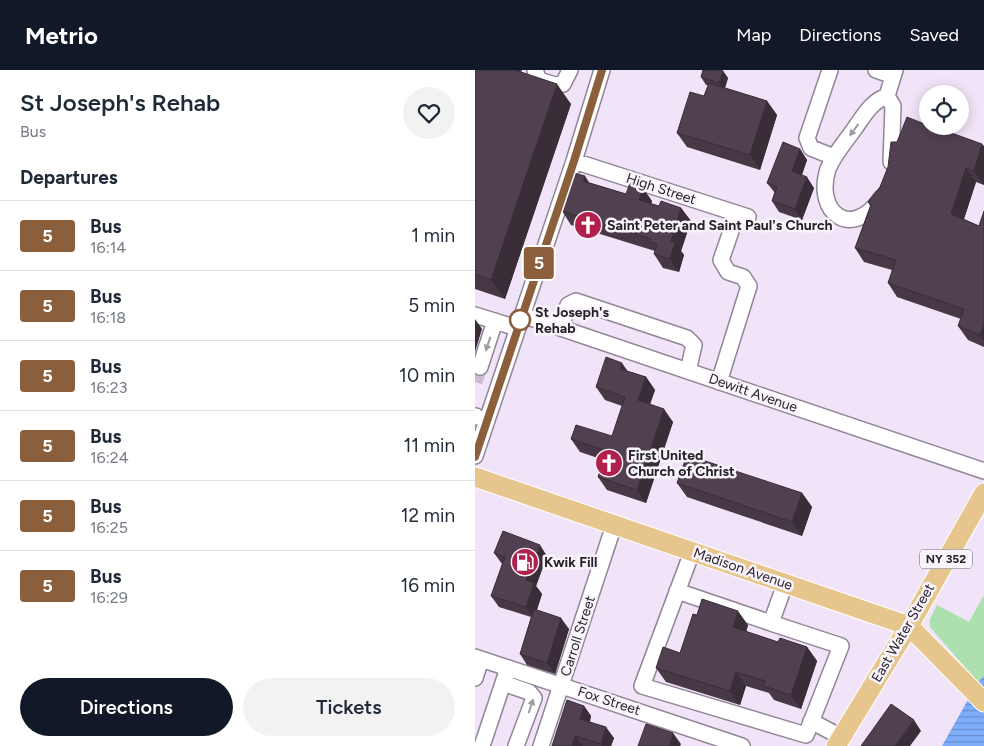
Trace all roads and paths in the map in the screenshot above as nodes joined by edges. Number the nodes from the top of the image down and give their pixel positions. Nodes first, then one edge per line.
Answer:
1 (535, 70) edge
2 (570, 70) edge
3 (602, 70) edge
4 (830, 70) edge
5 (876, 70) edge
6 (894, 73) edge
7 (887, 96) junction
8 (834, 157) junction
9 (574, 161) junction
10 (475, 315) edge
11 (495, 321) junction
12 (520, 321) junction
13 (561, 328) junction
14 (480, 367) dead end
15 (688, 371) junction
16 (719, 382) junction
17 (478, 418) edge
18 (475, 456) edge
19 (984, 472) edge
20 (475, 477) edge
21 (984, 493) edge
22 (614, 525) junction
23 (692, 552) junction
24 (785, 584) junction
25 (677, 591) junction
26 (771, 624) junction
27 (909, 626) junction
28 (478, 658) edge
29 (508, 668) junction
30 (475, 678) edge
31 (503, 683) junction
32 (561, 686) junction
33 (984, 702) edge
34 (716, 708) junction
35 (811, 721) junction
36 (707, 734) junction
37 (803, 741) edge
38 (839, 742) edge
39 (482, 746) edge
40 (516, 746) edge
41 (541, 746) edge
42 (742, 746) edge

1 - 2 street
3 - 9 street
4 - 8 street
5 - 6 street
6 - 7 street
7 -> 8 street
7 - 8 street
9 - 12 street
9 - 16 street, High Street
10 - 11 street, Dewitt Avenue
11 - 12 street, Dewitt Avenue
11 -> 14 street
12 - 13 street, Dewitt Avenue
12 - 17 street
13 - 15 street, Dewitt Avenue
13 - 15 street
15 - 16 street, Dewitt Avenue
16 - 19 street, Dewitt Avenue
17 - 18 street
20 - 22 main road, Madison Avenue
21 - 27 main road, East Water Street / NY 352
22 - 23 main road, Madison Avenue
22 - 32 street, Carroll Street
23 - 24 main road, Madison Avenue
23 - 25 street
24 - 26 street
24 - 27 main road, Madison Avenue
25 - 26 street
25 - 34 street
26 - 35 street
27 - 33 main road, Madison Avenue
27 - 38 main road, East Water Street / NY 352
28 - 29 street, Fox Street
28 - 30 street
29 - 31 street
29 - 32 street, Fox Street
31 - 39 street
40 -> 31 street
32 - 36 street, Fox Street
32 - 41 street, Carroll Street
34 - 36 street
34 - 37 street
35 - 37 street
35 - 38 street
36 - 42 street, Fox Street

